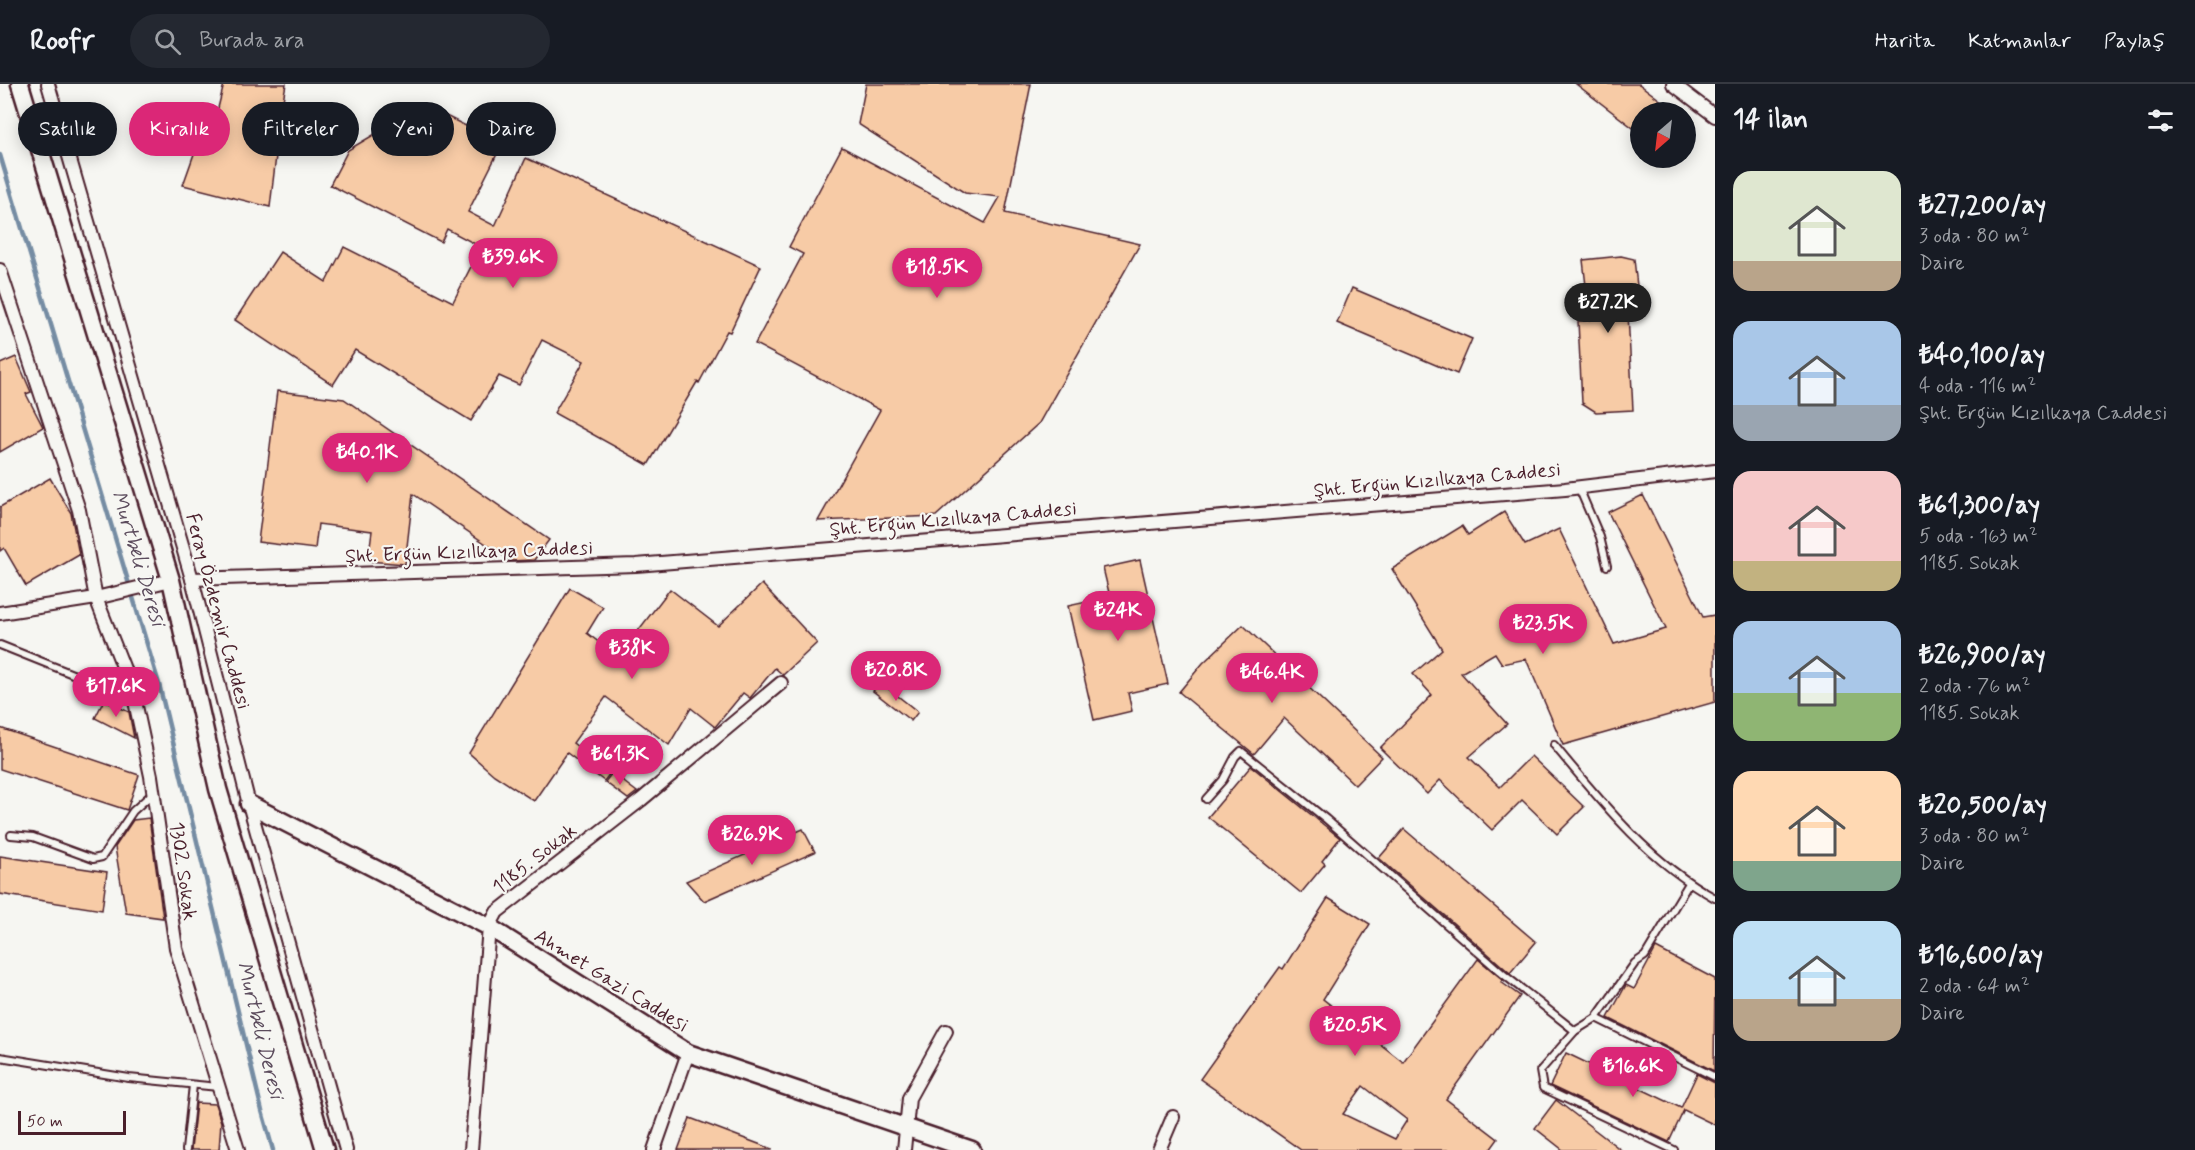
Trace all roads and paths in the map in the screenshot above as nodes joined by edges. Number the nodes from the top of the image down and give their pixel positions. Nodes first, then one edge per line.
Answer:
1 (20, 84) edge
2 (48, 84) edge
3 (1673, 84) edge
4 (1715, 116) edge
5 (0, 270) edge
6 (157, 459) junction
7 (134, 462) junction
8 (1715, 471) edge
9 (1578, 487) junction
10 (1607, 566) dead end
11 (192, 579) junction
12 (171, 580) junction
13 (96, 598) junction
14 (0, 613) edge
15 (0, 645) edge
16 (75, 675) dead end
17 (781, 682) dead end
18 (1554, 745) dead end
19 (153, 792) junction
20 (1206, 800) dead end
21 (249, 804) junction
22 (11, 835) dead end
23 (1689, 883) junction
24 (1715, 898) edge
25 (489, 927) junction
26 (1596, 1018) junction
27 (946, 1031) dead end
28 (1575, 1031) junction
29 (688, 1053) junction
30 (0, 1057) edge
31 (1715, 1077) edge
32 (193, 1085) junction
33 (218, 1087) junction
34 (1173, 1117) dead end
35 (907, 1126) junction
36 (186, 1150) edge
37 (238, 1150) edge
38 (325, 1150) edge
39 (346, 1150) edge
40 (471, 1150) edge
41 (654, 1150) edge
42 (904, 1150) edge
43 (972, 1150) edge
44 (1159, 1150) edge
45 (1674, 1150) edge

1 - 7 street
2 - 6 street, Feray Özdemir Caddesi
3 - 4 street
5 - 13 street, 1302. Sokak
6 - 7 street
6 - 11 street, Feray Özdemir Caddesi
7 - 12 street
8 - 9 street, Şht. Ergün Kızılkaya Caddesi
9 - 10 lane
9 - 11 street, Şht. Ergün Kızılkaya Caddesi
11 - 21 street, Feray Özdemir Caddesi
12 - 13 street
12 - 38 street
13 - 14 street
13 - 19 street, 1302. Sokak
15 - 16 lane
17 - 25 street, 1185. Sokak
18 - 23 lane
19 - 22 lane
19 - 33 street, 1302. Sokak
20 - 28 lane
21 - 25 street, Ahmet Gazi Caddesi
21 - 39 street, Feray Özdemir Caddesi
23 - 24 lane
23 - 26 lane
25 - 29 street, Ahmet Gazi Caddesi
25 - 40 street
26 - 28 lane
26 - 31 lane
27 - 35 street
28 - 45 lane
29 - 35 street, Ahmet Gazi Caddesi
29 - 41 street
30 - 32 lane
32 - 33 lane
32 - 36 lane
33 - 37 street, 1302. Sokak
34 - 44 street
35 - 42 street
35 - 43 street, Ahmet Gazi Caddesi

